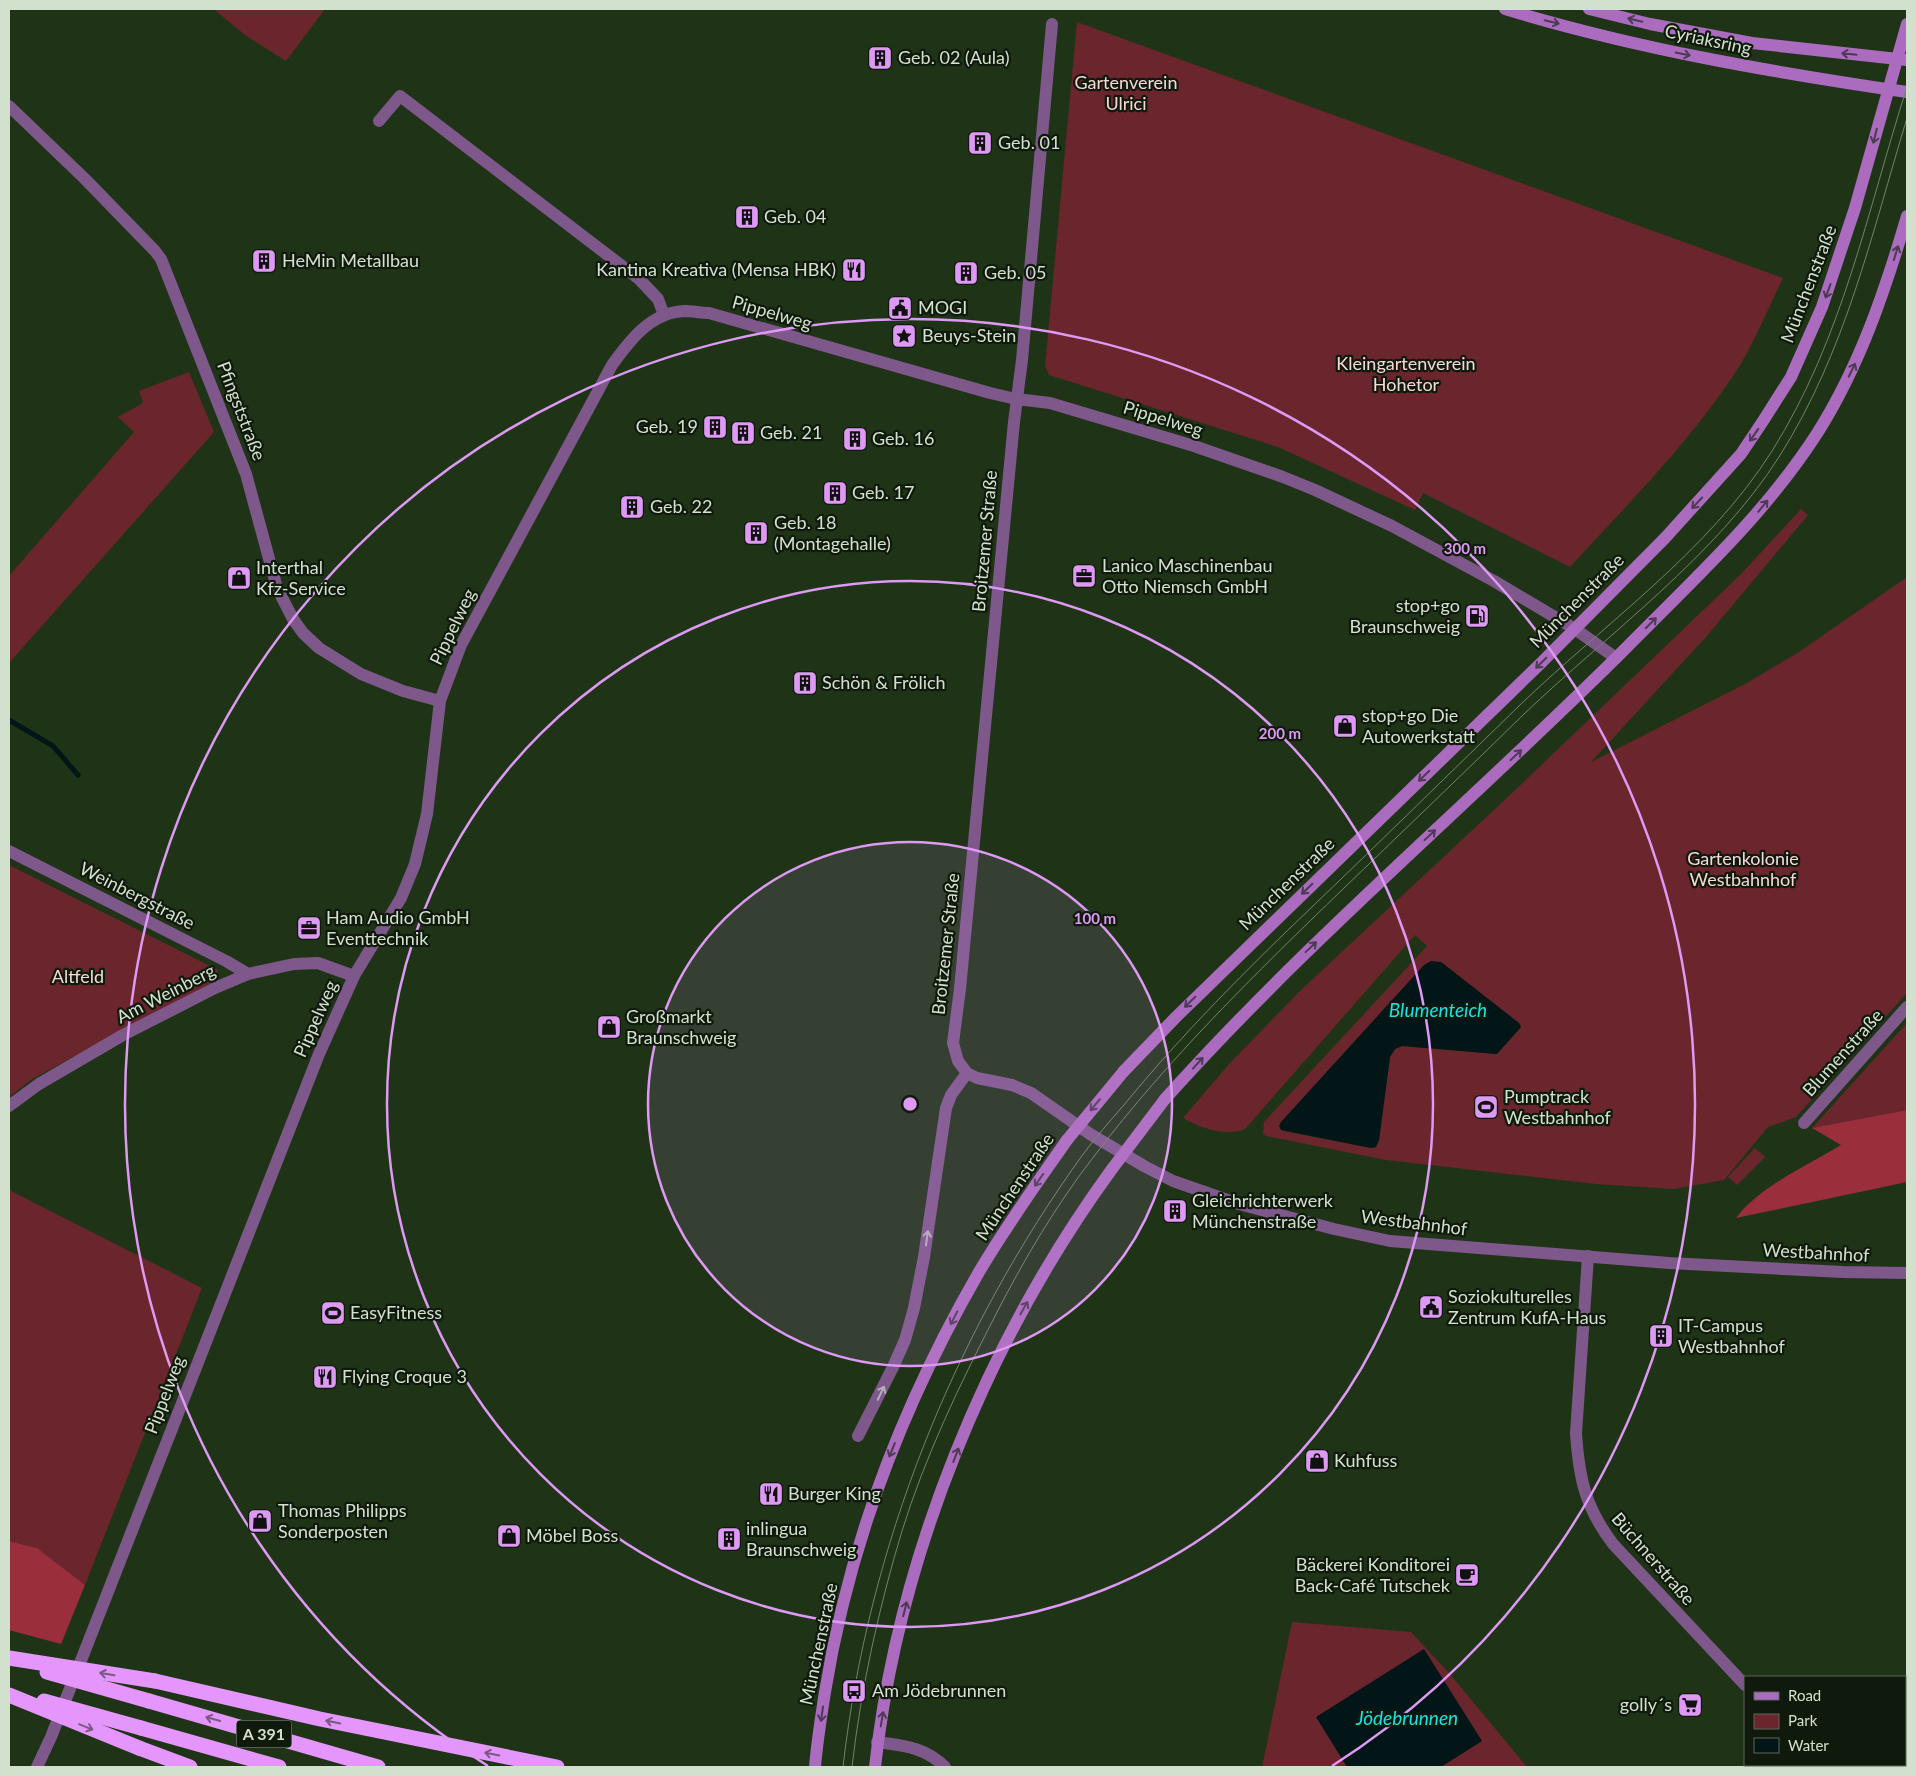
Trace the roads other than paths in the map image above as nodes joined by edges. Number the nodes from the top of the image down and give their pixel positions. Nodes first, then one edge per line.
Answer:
1 (1505, 9) edge
2 (1588, 9) edge
3 (1052, 24) dead end
4 (1907, 24) edge
5 (1902, 60) edge
6 (1888, 89) junction
7 (1907, 92) edge
8 (9, 106) edge
9 (379, 121) dead end
10 (1907, 216) edge
11 (664, 315) junction
12 (1016, 399) junction
13 (1575, 629) junction
14 (1616, 658) junction
15 (440, 701) junction
16 (9, 851) edge
17 (248, 974) junction
18 (354, 976) junction
19 (1907, 1008) edge
20 (967, 1073) junction
21 (9, 1106) edge
22 (1804, 1123) dead end
23 (1588, 1256) junction
24 (1907, 1273) edge
25 (858, 1436) dead end
26 (9, 1658) edge
27 (9, 1662) edge
28 (1744, 1684) edge
29 (9, 1691) edge
30 (9, 1695) edge
31 (878, 1742) junction
32 (37, 1767) edge
33 (190, 1767) edge
34 (279, 1767) edge
35 (378, 1767) edge
36 (557, 1767) edge
37 (815, 1767) edge
38 (875, 1767) edge
39 (945, 1767) edge

1 -> 6 main road, Cyriaksring
5 -> 2 main road, Cyriaksring
3 - 12 street, Broitzemer Straße
4 - 5 main road, Münchenstraße
5 - 6 main road, Münchenstraße
6 - 7 main road, Cyriaksring
6 -> 13 main road, Münchenstraße
8 - 15 street, Pfingststraße
9 - 11 street
14 -> 10 main road
11 - 12 street, Pippelweg
11 - 15 street, Pippelweg
12 - 13 street, Pippelweg
12 - 20 street, Broitzemer Straße
13 - 14 street, Pippelweg
13 -> 37 main road, Münchenstraße, bridge
31 -> 14 main road, bridge
15 - 18 street, Pippelweg
16 - 17 street, Weinbergstraße
17 - 18 street, Am Weinberg
17 - 21 street, Am Weinberg
18 - 32 street, Pippelweg
19 - 22 street, Blumenstraße
20 - 23 street, Westbahnhof
25 -> 20 street
23 - 24 street, Westbahnhof
23 - 28 street, Büchnerstraße
36 -> 26 highway, bridge
35 -> 27 highway, A 391, bridge
29 - 34 highway, A 391, bridge
30 -> 33 highway, bridge
31 - 38 main road
31 - 39 street

